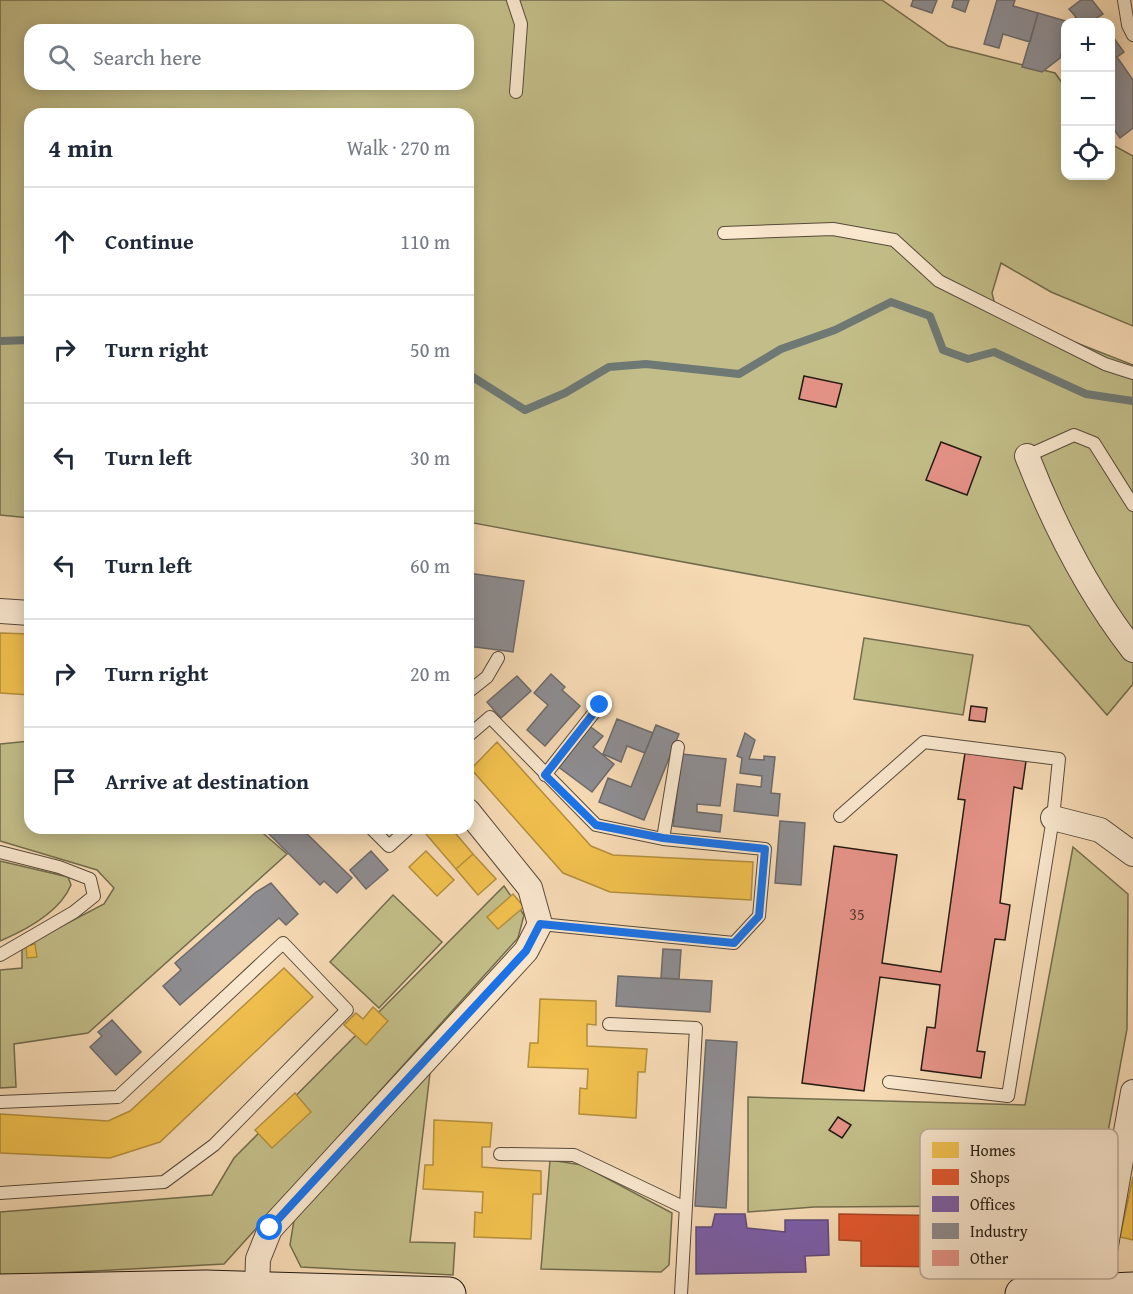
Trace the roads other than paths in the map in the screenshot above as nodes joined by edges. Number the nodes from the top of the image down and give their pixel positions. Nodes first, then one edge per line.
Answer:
1 (513, 0) edge
2 (1124, 0) edge
3 (1133, 35) edge
4 (516, 92) dead end
5 (724, 233) dead end
6 (1133, 373) edge
7 (1027, 456) joint
8 (1133, 505) edge
9 (0, 611) edge
10 (24, 613) edge
11 (1133, 650) edge
12 (498, 658) dead end
13 (474, 687) edge
14 (600, 705) dead end
15 (474, 731) edge
16 (678, 747) dead end
17 (545, 775) junction
18 (840, 816) dead end
19 (1053, 818) junction
20 (474, 819) edge
21 (377, 834) edge
22 (402, 834) edge
23 (663, 838) junction
24 (0, 852) edge
25 (1133, 854) edge
26 (540, 924) junction
27 (0, 955) edge
28 (609, 1024) dead end
29 (889, 1082) dead end
30 (1133, 1092) edge
31 (0, 1102) edge
32 (500, 1154) dead end
33 (1118, 1177) edge
34 (0, 1193) edge
35 (685, 1208) junction
36 (1100, 1279) edge
37 (1133, 1289) edge
38 (257, 1290) junction
39 (1098, 1291) junction
40 (0, 1292) edge
41 (449, 1294) edge
42 (681, 1294) edge
43 (1022, 1294) edge

1 - 4 lane
2 - 3 lane
5 - 6 lane
7 - 8 lane
7 - 11 street
9 - 10 street
12 - 13 lane
14 - 17 lane
15 - 17 lane
16 - 23 lane
17 - 23 lane
18 - 19 lane
19 - 25 street
19 - 29 lane
20 - 26 street
21 - 22 lane
23 - 26 lane
24 - 27 lane
26 - 38 street
28 - 35 lane
30 - 33 street
31 - 34 lane
32 - 35 lane
35 - 42 lane
36 - 39 street
37 - 39 main road
38 - 40 main road
38 - 41 main road
39 - 43 main road

